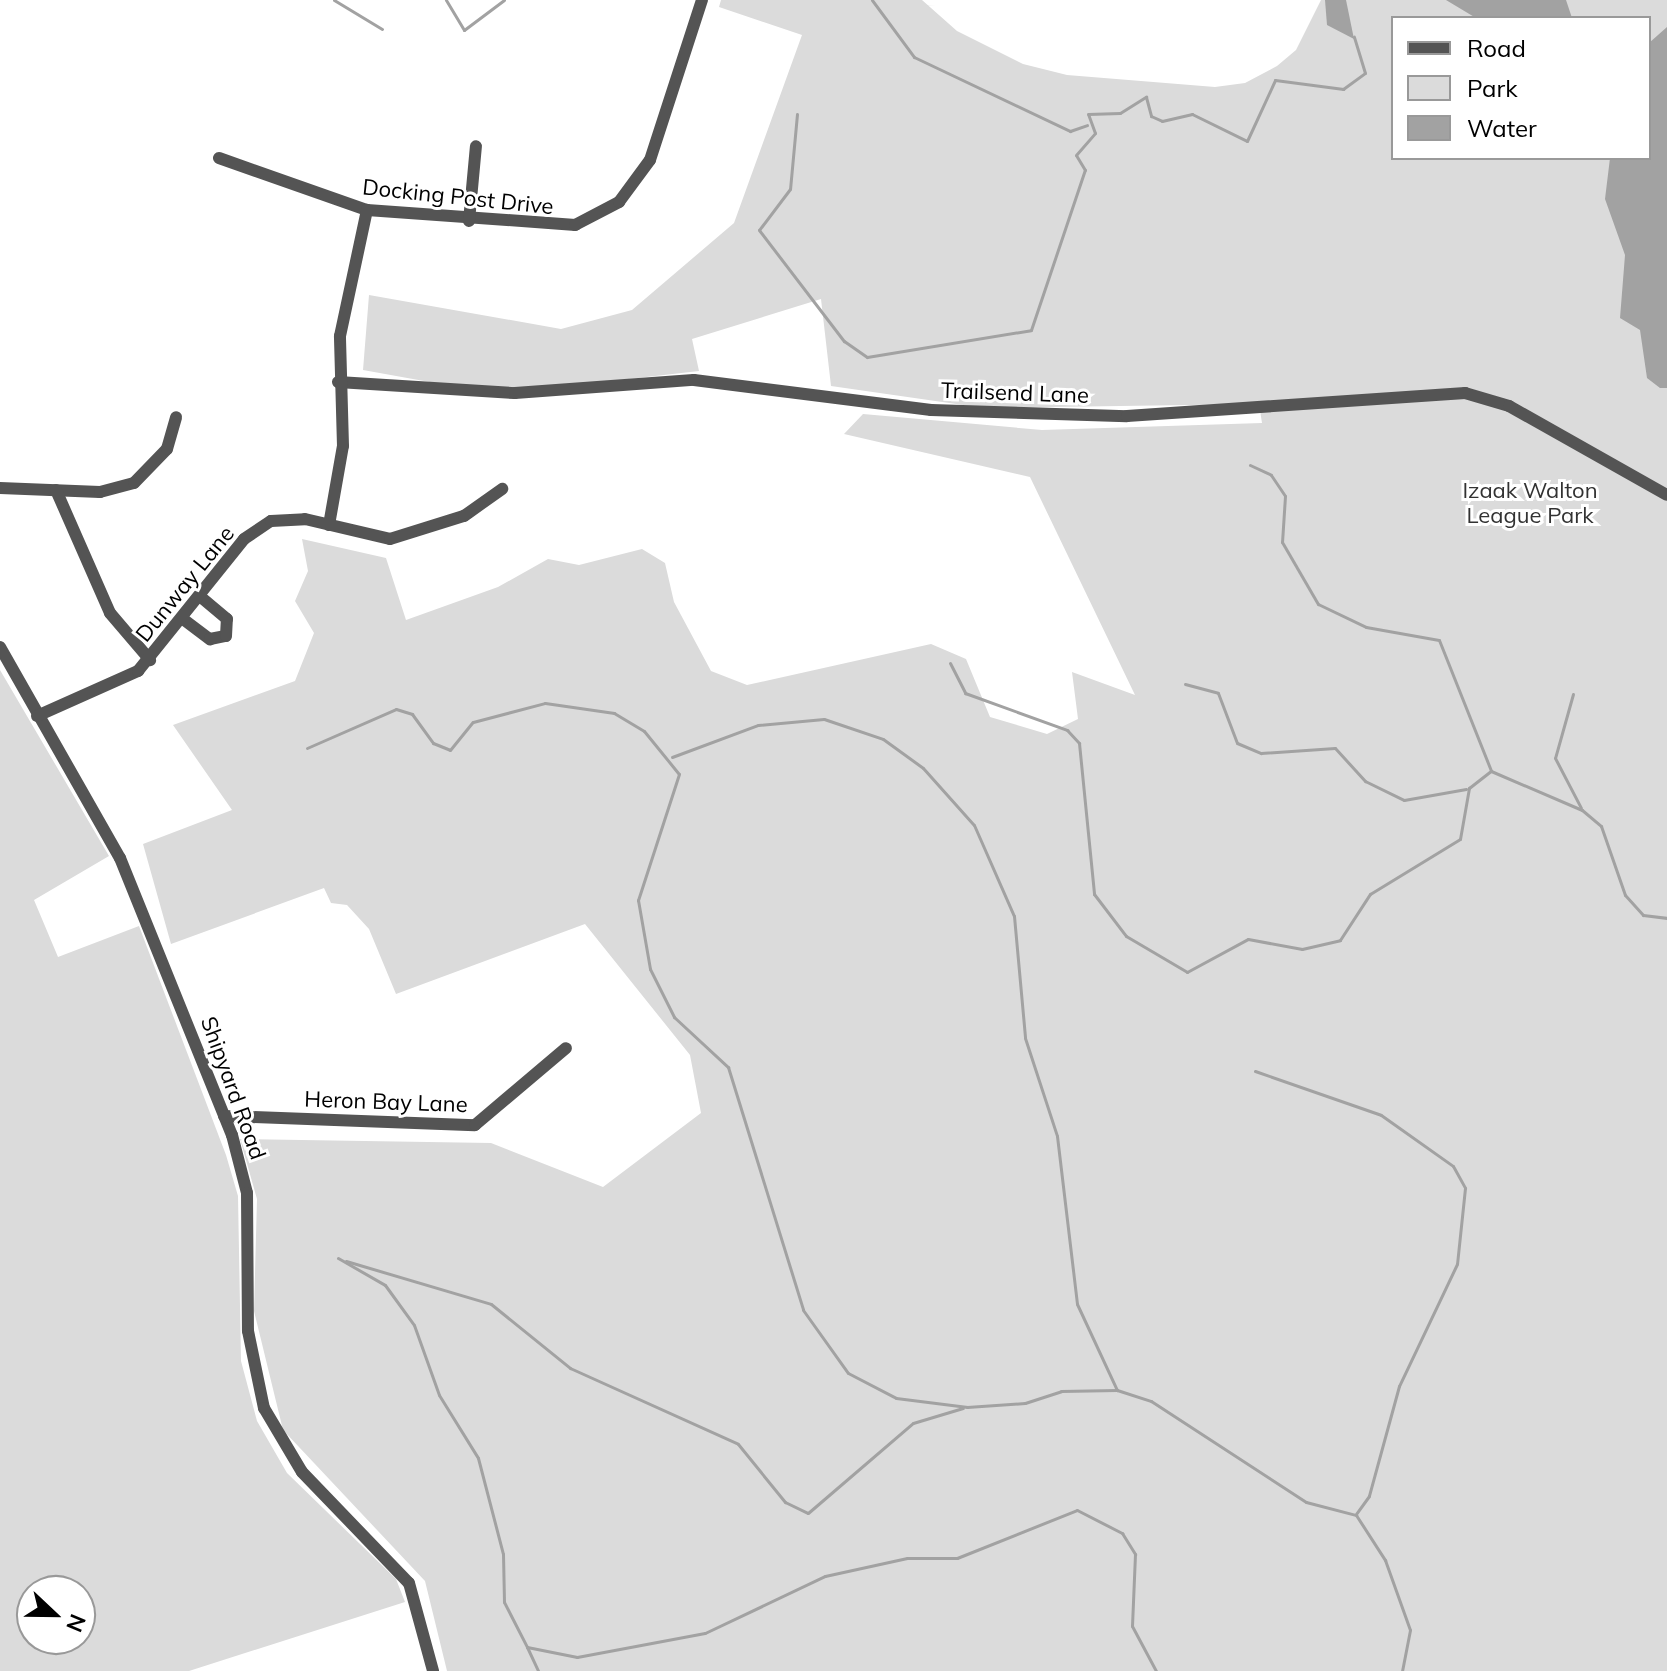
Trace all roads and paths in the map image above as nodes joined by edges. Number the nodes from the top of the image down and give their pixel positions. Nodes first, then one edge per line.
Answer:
1 (702, 0) edge
2 (476, 146) dead end
3 (219, 158) dead end
4 (367, 210) junction
5 (469, 221) junction
6 (338, 382) junction
7 (176, 417) dead end
8 (0, 488) edge
9 (502, 489) dead end
10 (56, 490) junction
11 (1667, 495) edge
12 (329, 525) junction
13 (200, 596) junction
14 (183, 619) junction
15 (0, 647) edge
16 (150, 660) junction
17 (37, 716) junction
18 (566, 1048) dead end
19 (224, 1116) junction
20 (433, 1671) edge

1 - 5 street, Docking Post Drive
2 - 5 street
3 - 4 street, Docking Post Drive
4 - 5 street, Docking Post Drive
4 - 6 street
6 - 11 street, Trailsend Lane
6 - 12 street
7 - 10 street
8 - 10 street
9 - 12 street, Dunway Lane
10 - 16 street
12 - 13 street, Dunway Lane
13 - 14 street, Dunway Lane
13 - 14 street
14 - 16 street, Dunway Lane
15 - 17 street, Shipyard Road
16 - 17 street, Dunway Lane
17 - 19 street, Shipyard Road
18 - 19 street, Heron Bay Lane
19 - 20 street, Shipyard Road

